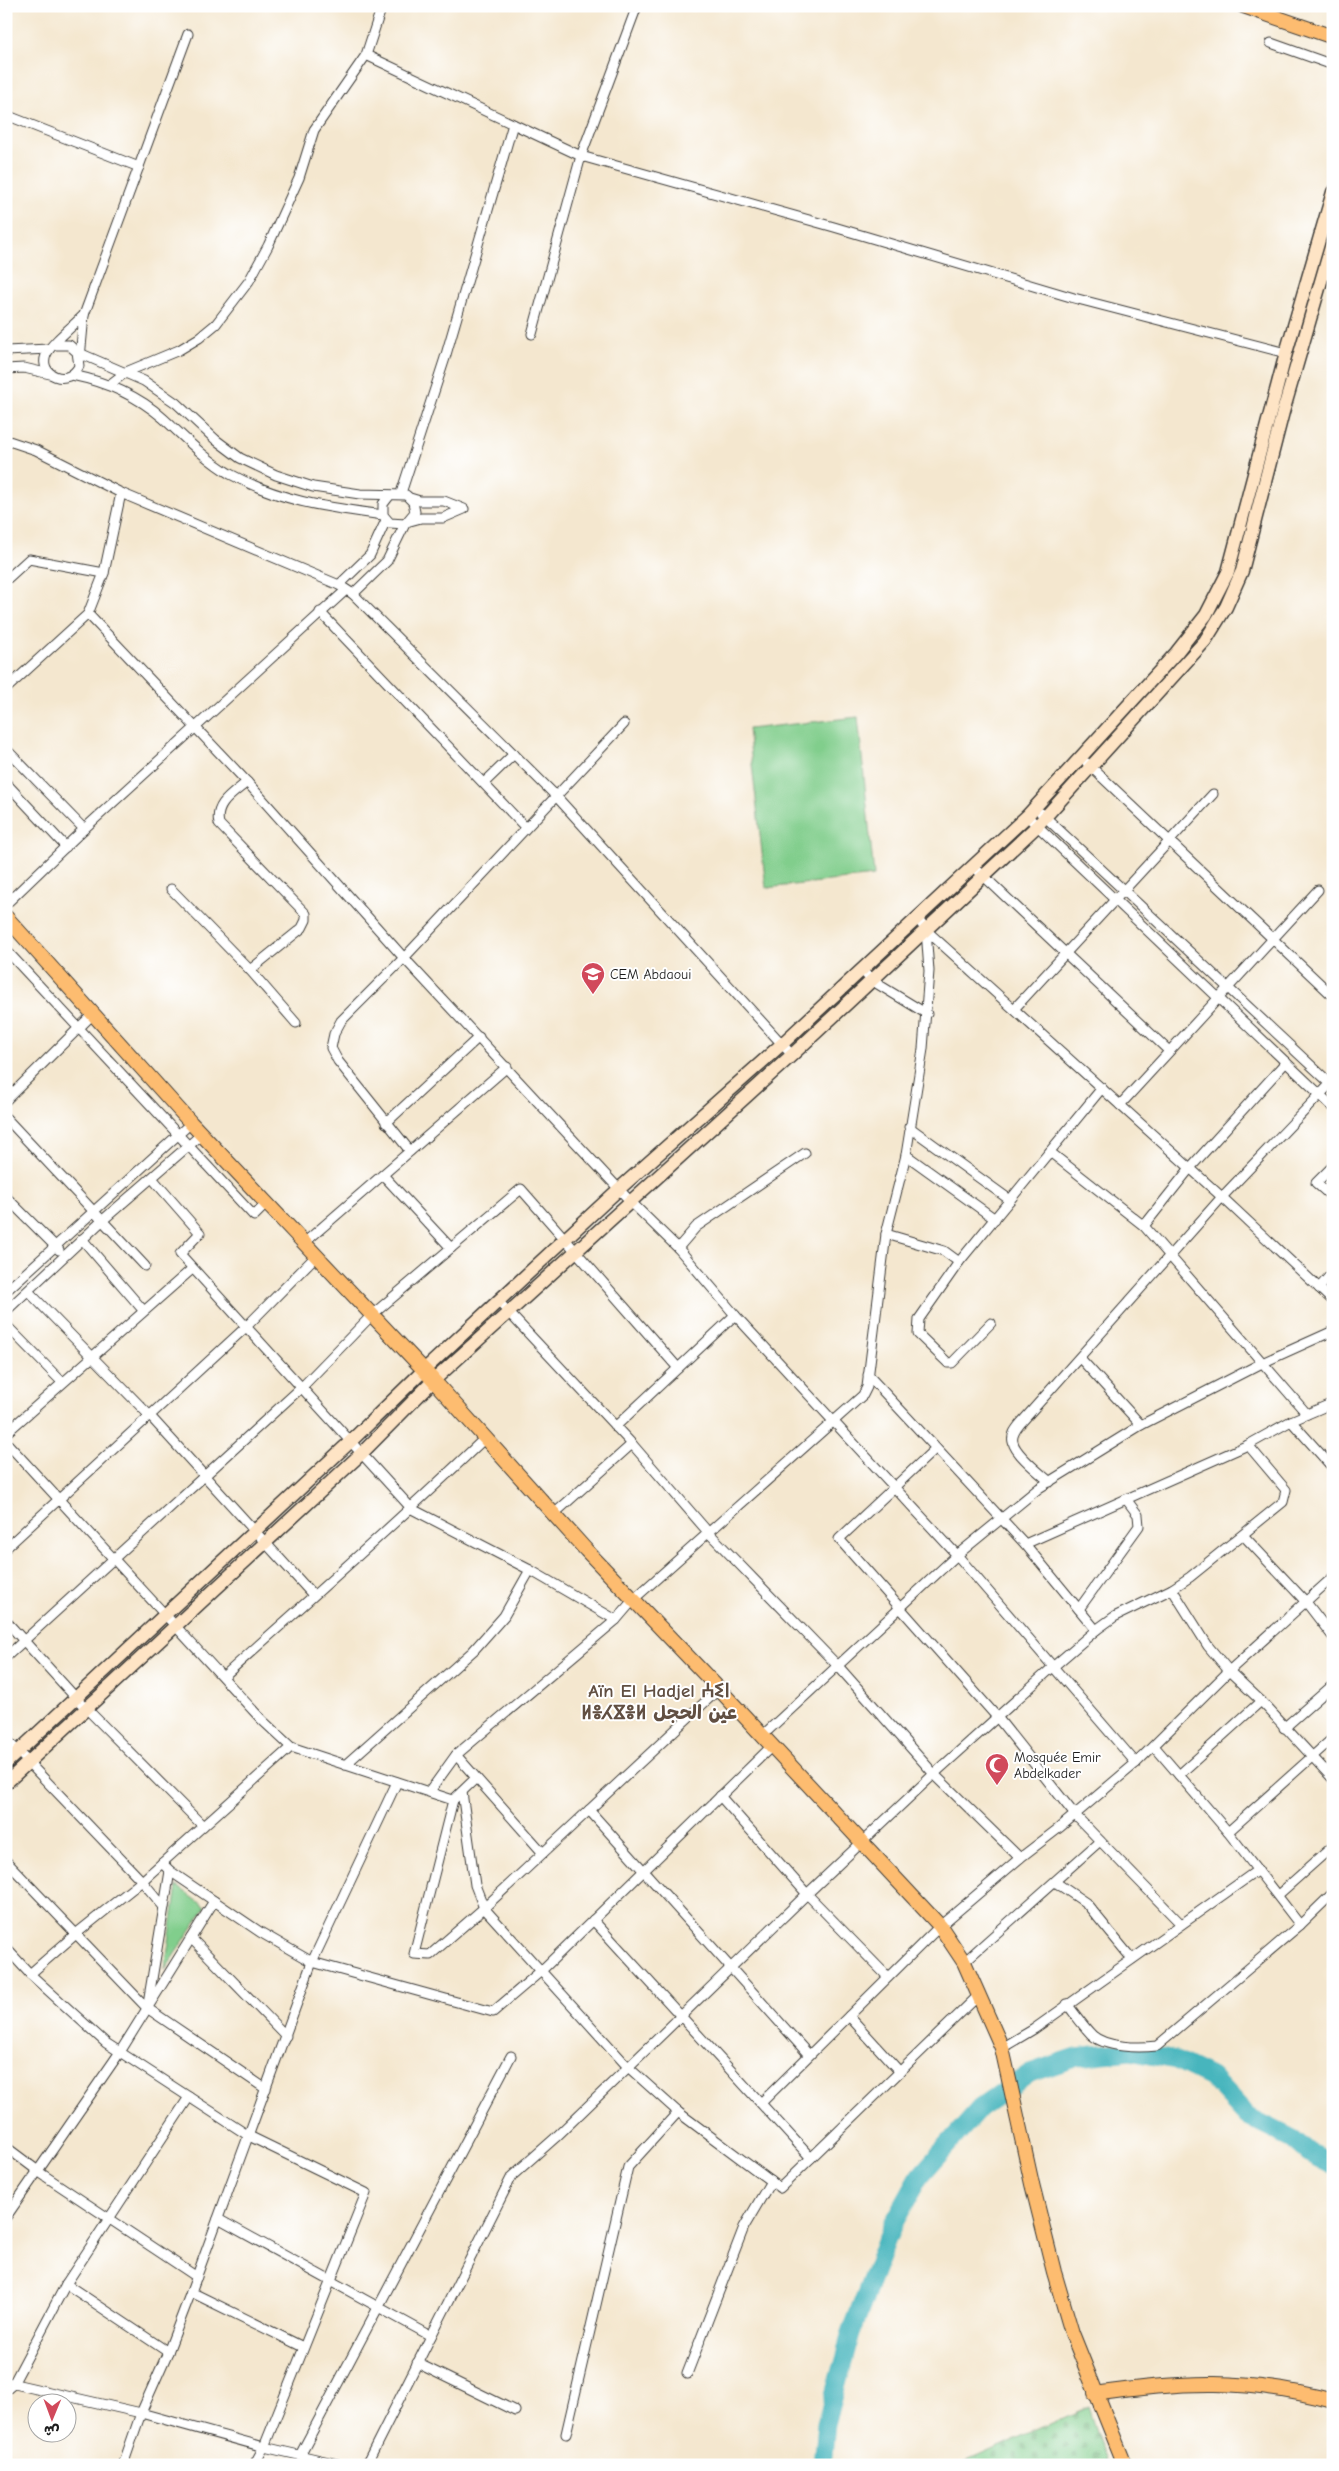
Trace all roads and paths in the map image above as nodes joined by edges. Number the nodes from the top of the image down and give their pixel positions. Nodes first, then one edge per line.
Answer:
1 (382, 6) edge
2 (637, 6) edge
3 (1242, 6) edge
4 (188, 34) dead end
5 (1333, 37) edge
6 (1271, 43) dead end
7 (366, 55) junction
8 (1333, 65) edge
9 (6, 115) edge
10 (513, 124) junction
11 (581, 156) junction
12 (139, 167) junction
13 (1333, 192) edge
14 (1333, 240) edge
15 (84, 315) junction
16 (532, 334) dead end
17 (52, 347) junction
18 (6, 351) edge
19 (1286, 353) junction
20 (79, 355) junction
21 (6, 369) edge
22 (126, 372) junction
23 (50, 374) junction
24 (72, 375) junction
25 (109, 386) junction
26 (6, 440) edge
27 (121, 493) junction
28 (401, 493) junction
29 (390, 495) junction
30 (410, 498) junction
31 (384, 517) junction
32 (408, 523) junction
33 (104, 573) junction
34 (6, 580) edge
35 (346, 590) junction
36 (320, 612) junction
37 (88, 614) junction
38 (6, 689) edge
39 (624, 724) dead end
40 (194, 727) junction
41 (6, 749) edge
42 (514, 754) junction
43 (1082, 757) junction
44 (1091, 767) junction
45 (247, 782) junction
46 (6, 783) edge
47 (484, 784) junction
48 (1213, 794) dead end
49 (555, 795) junction
50 (1031, 812) junction
51 (1041, 822) junction
52 (525, 827) junction
53 (84, 829) junction
54 (1170, 841) junction
55 (66, 847) junction
56 (973, 866) junction
57 (984, 876) junction
58 (172, 889) dead end
59 (1318, 890) dead end
60 (1123, 891) junction
61 (1116, 899) junction
62 (6, 904) edge
63 (6, 917) edge
64 (917, 918) junction
65 (926, 930) junction
66 (1273, 940) junction
67 (6, 950) edge
68 (1066, 953) junction
69 (404, 958) junction
70 (861, 969) junction
71 (250, 970) junction
72 (871, 980) junction
73 (1227, 989) junction
74 (1333, 996) edge
75 (1219, 998) junction
76 (1014, 1009) junction
77 (94, 1014) junction
78 (927, 1014) junction
79 (296, 1023) dead end
80 (79, 1027) junction
81 (479, 1037) junction
82 (782, 1044) junction
83 (1169, 1051) junction
84 (792, 1055) junction
85 (1286, 1062) junction
86 (507, 1067) junction
87 (1332, 1083) edge
88 (1102, 1088) junction
89 (1320, 1094) junction
90 (6, 1100) edge
91 (1120, 1104) junction
92 (1333, 1107) edge
93 (6, 1118) edge
94 (191, 1123) junction
95 (386, 1123) junction
96 (909, 1127) junction
97 (202, 1134) junction
98 (178, 1135) junction
99 (188, 1146) junction
100 (410, 1151) junction
101 (1050, 1152) junction
102 (805, 1154) dead end
103 (906, 1154) junction
104 (1333, 1166) edge
105 (1190, 1168) junction
106 (384, 1175) junction
107 (152, 1178) junction
108 (619, 1189) junction
109 (6, 1197) edge
110 (1222, 1197) junction
111 (1333, 1198) edge
112 (1010, 1200) junction
113 (631, 1202) junction
114 (266, 1204) junction
115 (94, 1210) junction
116 (994, 1219) junction
117 (103, 1220) junction
118 (1144, 1226) junction
119 (886, 1234) junction
120 (82, 1239) junction
121 (565, 1240) junction
122 (304, 1244) junction
123 (55, 1246) junction
124 (451, 1248) junction
125 (678, 1248) junction
126 (575, 1253) junction
127 (65, 1256) junction
128 (316, 1256) junction
129 (1170, 1256) junction
130 (959, 1262) junction
131 (145, 1266) dead end
132 (192, 1269) junction
133 (1333, 1272) edge
134 (1318, 1288) junction
135 (6, 1291) edge
136 (28, 1291) junction
137 (498, 1301) junction
138 (1333, 1301) edge
139 (143, 1310) junction
140 (6, 1311) edge
141 (509, 1312) junction
142 (736, 1315) junction
143 (372, 1316) junction
144 (991, 1323) dead end
145 (6, 1325) edge
146 (246, 1327) junction
147 (1333, 1331) edge
148 (92, 1355) junction
149 (1080, 1358) junction
150 (1262, 1363) junction
151 (678, 1368) junction
152 (424, 1370) junction
153 (868, 1375) junction
154 (433, 1381) junction
155 (62, 1382) junction
156 (302, 1387) junction
157 (1333, 1403) edge
158 (1307, 1414) junction
159 (150, 1416) junction
160 (832, 1421) junction
161 (1291, 1421) junction
162 (1141, 1425) junction
163 (616, 1426) junction
164 (6, 1433) edge
165 (485, 1438) junction
166 (6, 1442) edge
167 (350, 1442) junction
168 (632, 1444) junction
169 (1248, 1445) junction
170 (935, 1449) junction
171 (362, 1453) junction
172 (1333, 1468) edge
173 (204, 1474) junction
174 (1050, 1482) junction
175 (896, 1488) junction
176 (1126, 1499) junction
177 (58, 1500) junction
178 (412, 1509) junction
179 (554, 1514) junction
180 (1001, 1520) junction
181 (254, 1530) junction
182 (708, 1532) junction
183 (1243, 1535) junction
184 (264, 1541) junction
185 (1024, 1544) junction
186 (6, 1548) edge
187 (957, 1555) junction
188 (112, 1559) junction
189 (530, 1570) junction
190 (1333, 1577) edge
191 (1172, 1588) junction
192 (313, 1595) junction
193 (634, 1599) junction
194 (1306, 1602) junction
195 (901, 1608) junction
196 (1079, 1609) junction
197 (166, 1613) junction
198 (616, 1620) junction
199 (6, 1622) edge
200 (176, 1625) junction
201 (1096, 1630) junction
202 (1333, 1637) edge
203 (24, 1641) junction
204 (6, 1657) edge
205 (838, 1666) junction
206 (1054, 1666) junction
207 (1229, 1671) junction
208 (223, 1677) junction
209 (1333, 1685) edge
210 (719, 1689) junction
211 (76, 1698) junction
212 (1261, 1701) junction
213 (87, 1708) junction
214 (997, 1717) junction
215 (1284, 1728) junction
216 (1333, 1738) edge
217 (6, 1739) edge
218 (767, 1741) junction
219 (1154, 1746) junction
220 (291, 1747) junction
221 (18, 1752) junction
222 (456, 1755) junction
223 (1312, 1757) junction
224 (1136, 1762) junction
225 (6, 1763) edge
226 (28, 1763) junction
227 (345, 1766) junction
228 (934, 1774) junction
229 (1179, 1775) junction
230 (476, 1778) junction
231 (1333, 1779) edge
232 (397, 1782) junction
233 (6, 1783) edge
234 (430, 1791) junction
235 (462, 1792) junction
236 (720, 1796) junction
237 (454, 1800) junction
238 (589, 1810) junction
239 (1075, 1815) junction
240 (203, 1826) junction
241 (1228, 1832) junction
242 (1100, 1841) junction
243 (862, 1842) junction
244 (1333, 1846) edge
245 (544, 1853) junction
246 (1020, 1858) junction
247 (6, 1861) edge
248 (162, 1863) junction
249 (644, 1870) junction
250 (1258, 1870) junction
251 (170, 1871) junction
252 (142, 1881) junction
253 (1055, 1882) junction
254 (1333, 1893) edge
255 (807, 1894) junction
256 (1278, 1895) junction
257 (214, 1901) junction
258 (164, 1907) junction
259 (484, 1908) junction
260 (593, 1920) junction
261 (1181, 1924) junction
262 (1300, 1925) junction
263 (940, 1926) junction
264 (77, 1933) junction
265 (191, 1938) junction
266 (6, 1948) edge
267 (1132, 1958) junction
268 (312, 1962) junction
269 (964, 1962) junction
270 (730, 1969) junction
271 (541, 1971) junction
272 (30, 1974) junction
273 (888, 1977) junction
274 (980, 1994) junction
275 (1067, 2004) junction
276 (147, 2008) junction
277 (682, 2015) junction
278 (849, 2016) junction
279 (286, 2036) junction
280 (1002, 2048) junction
281 (120, 2052) junction
282 (809, 2055) junction
283 (511, 2056) dead end
284 (628, 2067) junction
285 (900, 2072) junction
286 (266, 2089) junction
287 (189, 2097) junction
288 (761, 2103) junction
289 (678, 2112) junction
290 (249, 2136) junction
291 (6, 2146) edge
292 (811, 2158) junction
293 (38, 2171) junction
294 (771, 2181) junction
295 (6, 2217) edge
296 (109, 2218) junction
297 (218, 2219) junction
298 (197, 2276) junction
299 (329, 2280) junction
300 (66, 2284) junction
301 (191, 2292) junction
302 (378, 2307) junction
303 (431, 2336) junction
304 (303, 2346) junction
305 (168, 2352) junction
306 (417, 2363) junction
307 (687, 2374) dead end
308 (8, 2385) edge
309 (1095, 2394) junction
310 (1333, 2401) edge
311 (515, 2411) dead end
312 (141, 2413) junction
313 (566, 2434) dead end
314 (264, 2447) junction
315 (300, 2455) junction
316 (123, 2465) edge
317 (254, 2465) edge
318 (342, 2465) edge
319 (366, 2465) edge
320 (1125, 2465) edge

1 - 7 street
2 - 11 street
3 - 5 main road
4 - 12 street
6 - 8 street
7 - 10 street
7 - 22 street
9 - 12 street
10 - 11 street
10 - 28 street
11 - 16 street
11 - 19 street
12 - 15 street
13 - 19 main road
14 - 44 main road
15 - 17 street
15 - 20 street
17 - 18 street
17 - 20 street
17 - 23 street
19 - 43 main road
20 - 22 street
20 - 24 street
21 - 23 street
22 - 25 street
22 - 29 street
23 - 24 street
24 - 25 street
25 - 31 street
26 - 27 street
27 - 33 street
27 - 35 street
28 - 29 street
28 - 30 street
29 - 31 street
30 - 32 street
30 - 32 street
31 - 32 street
31 - 35 street
32 - 35 street
33 - 34 street
33 - 37 street
35 - 36 street
35 - 42 street
36 - 40 street
36 - 47 street
37 - 38 street
37 - 40 street
39 - 49 street
40 - 45 street
40 - 53 street
41 - 53 street
42 - 47 street
42 - 49 street
43 - 44 street
43 - 50 main road
44 - 51 main road
44 - 54 street
45 - 69 street
45 - 71 street
46 - 55 street
47 - 52 street
48 - 54 street
49 - 52 street
49 - 82 street
50 - 51 street
50 - 56 main road
51 - 57 main road
51 - 60 street
51 - 61 street
52 - 69 street
53 - 55 street
54 - 60 street
54 - 66 street
55 - 62 street
56 - 57 street
56 - 64 main road
57 - 65 main road
57 - 68 street
58 - 71 street
59 - 66 street
60 - 61 street
60 - 73 street
61 - 68 street
61 - 75 street
63 - 77 main road
64 - 65 street
64 - 70 main road
65 - 72 main road
65 - 76 street
65 - 78 street
66 - 73 street
66 - 74 street
67 - 80 street
68 - 76 street
68 - 83 street
69 - 81 street
69 - 95 street
70 - 72 street
70 - 82 main road
71 - 79 street
72 - 78 street
72 - 84 main road
73 - 75 street
73 - 87 street
75 - 83 street
75 - 85 street
76 - 88 street
77 - 80 street
77 - 94 main road
78 - 96 street
80 - 90 street
80 - 98 street
81 - 86 street
81 - 95 street
82 - 84 street
82 - 108 main road
83 - 91 street
84 - 113 main road
85 - 89 street
85 - 105 street
86 - 100 street
86 - 108 street
87 - 89 street
88 - 91 street
88 - 101 street
89 - 92 street
89 - 110 street
91 - 105 street
93 - 115 street
94 - 97 main road
94 - 98 street
95 - 100 street
96 - 103 street
96 - 112 street
97 - 99 street
97 - 114 main road
98 - 99 street
98 - 115 street
99 - 107 street
99 - 114 street
100 - 106 street
101 - 112 street
101 - 118 street
102 - 125 street
103 - 116 street
103 - 119 street
104 - 111 street
105 - 110 street
105 - 118 street
106 - 122 street
106 - 124 street
107 - 117 street
107 - 132 street
108 - 113 street
108 - 121 main road
109 - 123 street
110 - 129 street
110 - 134 street
112 - 116 street
113 - 125 street
113 - 126 main road
114 - 122 main road
115 - 117 street
115 - 123 street
116 - 130 street
117 - 120 street
117 - 131 street
118 - 129 street
119 - 130 street
119 - 153 street
120 - 127 street
120 - 139 street
121 - 124 street
121 - 126 street
121 - 137 main road
122 - 128 main road
123 - 127 street
123 - 135 street
124 - 143 street
125 - 142 street
126 - 141 main road
126 - 151 street
127 - 136 street
128 - 143 main road
128 - 146 street
129 - 149 street
129 - 150 street
130 - 144 street
132 - 139 street
132 - 146 street
133 - 134 street
134 - 138 street
136 - 140 street
136 - 148 street
137 - 141 street
137 - 152 main road
139 - 148 street
141 - 154 main road
141 - 163 street
142 - 151 street
142 - 160 street
143 - 152 main road
143 - 156 street
145 - 155 street
146 - 156 street
146 - 159 street
147 - 150 street
148 - 155 street
148 - 159 street
149 - 162 street
149 - 174 street
150 - 158 street
150 - 162 street
151 - 163 street
152 - 154 main road
152 - 167 main road
153 - 160 street
153 - 170 street
154 - 165 main road
154 - 171 main road
155 - 164 street
156 - 167 street
156 - 173 street
157 - 158 street
158 - 161 street
159 - 173 street
159 - 177 street
160 - 175 street
160 - 182 street
161 - 169 street
161 - 172 street
162 - 174 street
163 - 168 street
165 - 178 street
165 - 179 main road
166 - 177 street
167 - 171 street
167 - 181 main road
168 - 179 street
168 - 182 street
169 - 176 street
169 - 183 street
170 - 175 street
170 - 180 street
171 - 178 street
171 - 184 main road
173 - 181 street
173 - 188 street
174 - 180 street
175 - 187 street
175 - 195 street
176 - 185 street
176 - 196 street
177 - 186 street
177 - 188 street
178 - 189 street
178 - 192 street
179 - 193 main road
180 - 185 street
180 - 187 street
181 - 184 street
181 - 197 main road
182 - 193 street
182 - 205 street
183 - 191 street
183 - 194 street
184 - 192 street
184 - 200 main road
185 - 196 street
187 - 195 street
187 - 206 street
188 - 197 street
188 - 203 street
189 - 198 street
189 - 227 street
190 - 194 street
191 - 201 street
191 - 207 street
192 - 208 street
193 - 198 street
193 - 210 main road
194 - 202 street
194 - 207 street
195 - 205 street
195 - 214 street
196 - 201 street
197 - 200 street
197 - 211 main road
198 - 222 street
199 - 203 street
200 - 208 street
200 - 213 main road
201 - 206 street
203 - 204 street
203 - 211 street
205 - 218 street
205 - 228 street
206 - 214 street
206 - 224 street
207 - 212 street
207 - 219 street
208 - 220 street
209 - 215 street
210 - 218 main road
210 - 238 street
211 - 213 street
211 - 221 main road
212 - 215 street
212 - 229 street
213 - 226 main road
213 - 240 street
214 - 228 street
214 - 239 street
215 - 223 street
216 - 223 street
217 - 221 street
218 - 236 street
218 - 243 main road
219 - 224 street
219 - 229 street
220 - 227 street
220 - 240 street
221 - 225 main road
221 - 226 street
222 - 230 street
222 - 234 street
223 - 231 street
223 - 241 street
224 - 239 street
226 - 233 main road
226 - 252 street
227 - 232 street
228 - 243 street
228 - 246 street
229 - 241 street
230 - 235 street
230 - 245 street
232 - 234 street
232 - 268 street
234 - 237 street
235 - 237 street
235 - 259 street
236 - 249 street
236 - 255 street
237 - 259 street
238 - 245 street
238 - 249 street
239 - 242 street
239 - 246 street
240 - 248 street
241 - 250 street
242 - 253 street
242 - 261 street
243 - 255 street
243 - 263 main road
244 - 256 street
245 - 259 street
246 - 263 street
247 - 264 street
248 - 251 street
248 - 252 street
249 - 260 street
249 - 270 street
250 - 256 street
250 - 261 street
251 - 257 street
251 - 258 street
252 - 258 street
252 - 264 street
253 - 267 street
253 - 269 street
254 - 262 street
255 - 270 street
255 - 273 street
256 - 262 street
257 - 265 street
257 - 268 street
258 - 276 street
259 - 271 street
260 - 271 street
260 - 277 street
261 - 267 street
262 - 275 street
263 - 269 main road
263 - 273 street
264 - 272 street
264 - 276 street
265 - 276 street
265 - 279 street
266 - 272 street
267 - 275 street
268 - 271 street
268 - 279 street
269 - 274 main road
270 - 277 street
270 - 282 street
271 - 284 street
272 - 281 street
273 - 278 street
274 - 280 main road
274 - 285 street
275 - 280 street
276 - 281 street
276 - 286 street
277 - 284 street
277 - 288 street
278 - 282 street
278 - 285 street
279 - 286 street
280 - 309 main road
281 - 287 street
281 - 293 street
282 - 288 street
283 - 302 street
284 - 289 street
284 - 303 street
285 - 292 street
286 - 290 street
287 - 290 street
287 - 296 street
288 - 292 street
289 - 294 street
289 - 313 street
290 - 297 street
290 - 299 street
291 - 293 street
292 - 294 street
293 - 295 street
293 - 296 street
294 - 307 street
296 - 298 street
296 - 300 street
297 - 298 street
297 - 299 street
298 - 301 street
299 - 302 street
299 - 304 street
300 - 305 street
300 - 308 street
301 - 304 street
301 - 305 street
302 - 303 street
302 - 315 street
303 - 306 street
304 - 314 street
305 - 312 street
306 - 311 street
306 - 319 street
308 - 312 street
309 - 310 main road
309 - 320 main road
312 - 314 street
312 - 316 street
314 - 315 street
314 - 317 street
315 - 318 street

